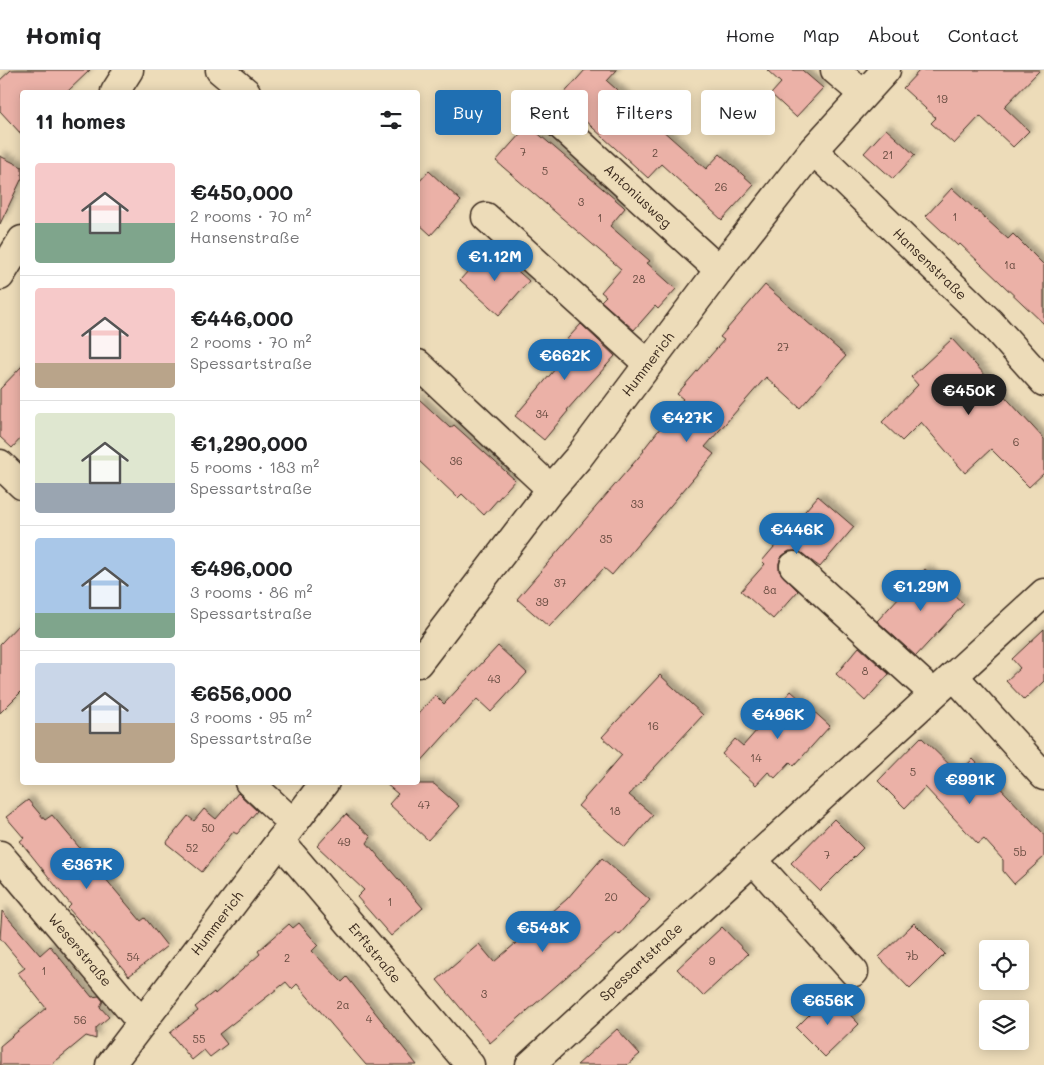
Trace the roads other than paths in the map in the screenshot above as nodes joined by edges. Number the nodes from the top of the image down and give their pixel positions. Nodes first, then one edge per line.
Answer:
1 (129, 70) edge
2 (220, 70) edge
3 (835, 70) edge
4 (886, 70) edge
5 (116, 90) edge
6 (244, 90) edge
7 (863, 94) junction
8 (571, 135) edge
9 (813, 150) junction
10 (486, 217) dead end
11 (20, 243) edge
12 (1, 270) edge
13 (719, 270) junction
14 (648, 364) junction
15 (420, 366) edge
16 (1044, 382) edge
17 (0, 464) edge
18 (20, 483) edge
19 (551, 488) junction
20 (794, 566) dead end
21 (1044, 592) edge
22 (420, 660) edge
23 (943, 684) junction
24 (1044, 776) edge
25 (251, 785) edge
26 (323, 785) edge
27 (286, 832) junction
28 (0, 855) edge
29 (752, 860) junction
30 (854, 972) dead end
31 (141, 1022) junction
32 (110, 1065) edge
33 (470, 1065) edge
34 (530, 1065) edge

1 - 5 street
2 - 6 street
3 - 7 street
4 - 7 street, Hummerich
7 - 9 street, Hummerich
8 - 13 street, Antoniusweg
9 - 13 street, Hummerich
9 - 16 street, Hansenstraße
10 - 14 street
11 - 12 street
13 - 14 street, Hummerich
14 - 19 street, Hummerich
15 - 19 street
17 - 18 street
19 - 22 street, Hummerich
20 - 23 street
21 - 23 street, Spessartstraße
23 - 24 street
23 - 29 street, Spessartstraße
25 - 27 street, Erftstraße
26 - 27 street, Hummerich
27 - 31 street, Hummerich
27 - 33 street, Erftstraße
28 - 31 street, Weserstraße
29 - 30 street
29 - 34 street, Spessartstraße
31 - 32 street, Hummerich

